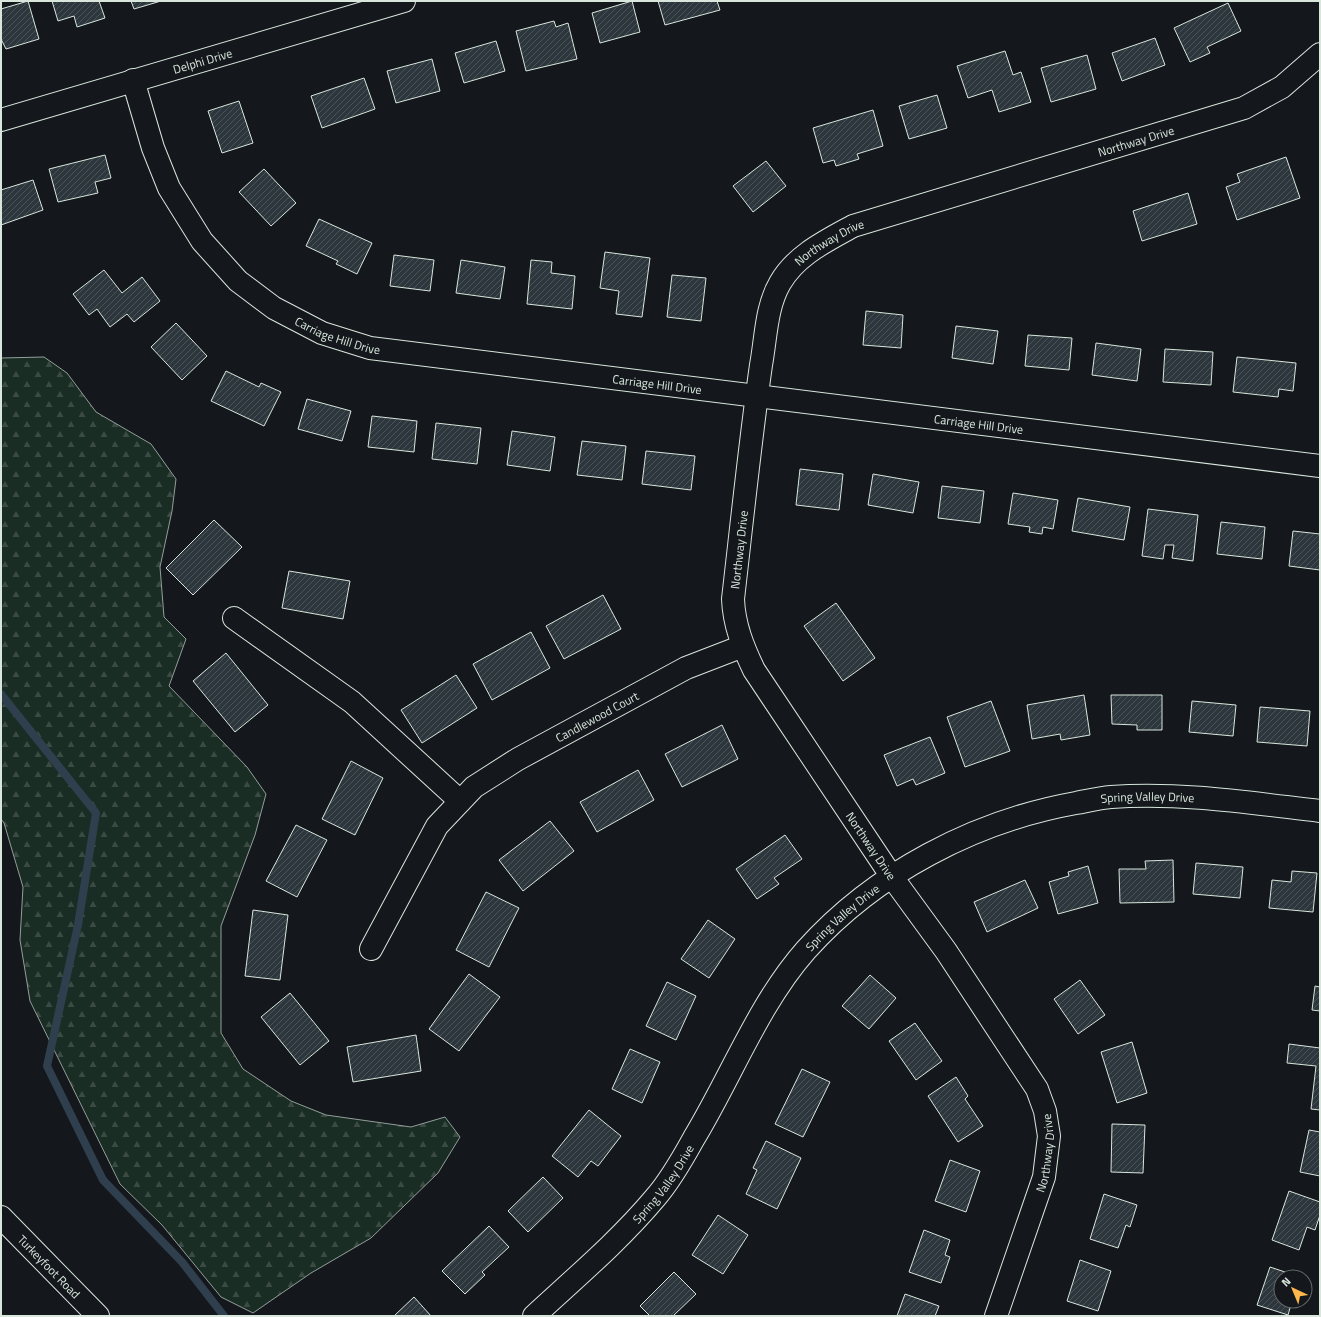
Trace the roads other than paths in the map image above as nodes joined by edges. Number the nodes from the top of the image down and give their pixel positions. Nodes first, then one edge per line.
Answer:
1 (404, 1) edge
2 (1320, 54) edge
3 (133, 80) junction
4 (1, 120) edge
5 (757, 397) junction
6 (1320, 466) edge
7 (234, 618) dead end
8 (743, 646) junction
9 (460, 801) junction
10 (1320, 811) edge
11 (892, 878) junction
12 (371, 949) dead end
13 (1, 1217) edge
14 (98, 1316) edge
15 (534, 1316) edge
16 (996, 1316) edge

1 - 3 street, Delphi Drive
2 - 5 street, Northway Drive
3 - 4 street, Delphi Drive
3 - 5 street, Carriage Hill Drive
5 - 6 street, Carriage Hill Drive
5 - 8 street, Northway Drive
7 - 9 street
8 - 9 street, Candlewood Court
8 - 11 street, Northway Drive
9 - 12 street, Candlewood Court
10 - 11 street, Spring Valley Drive
11 - 15 street, Spring Valley Drive
11 - 16 street, Northway Drive
13 - 14 street, Turkeyfoot Road

